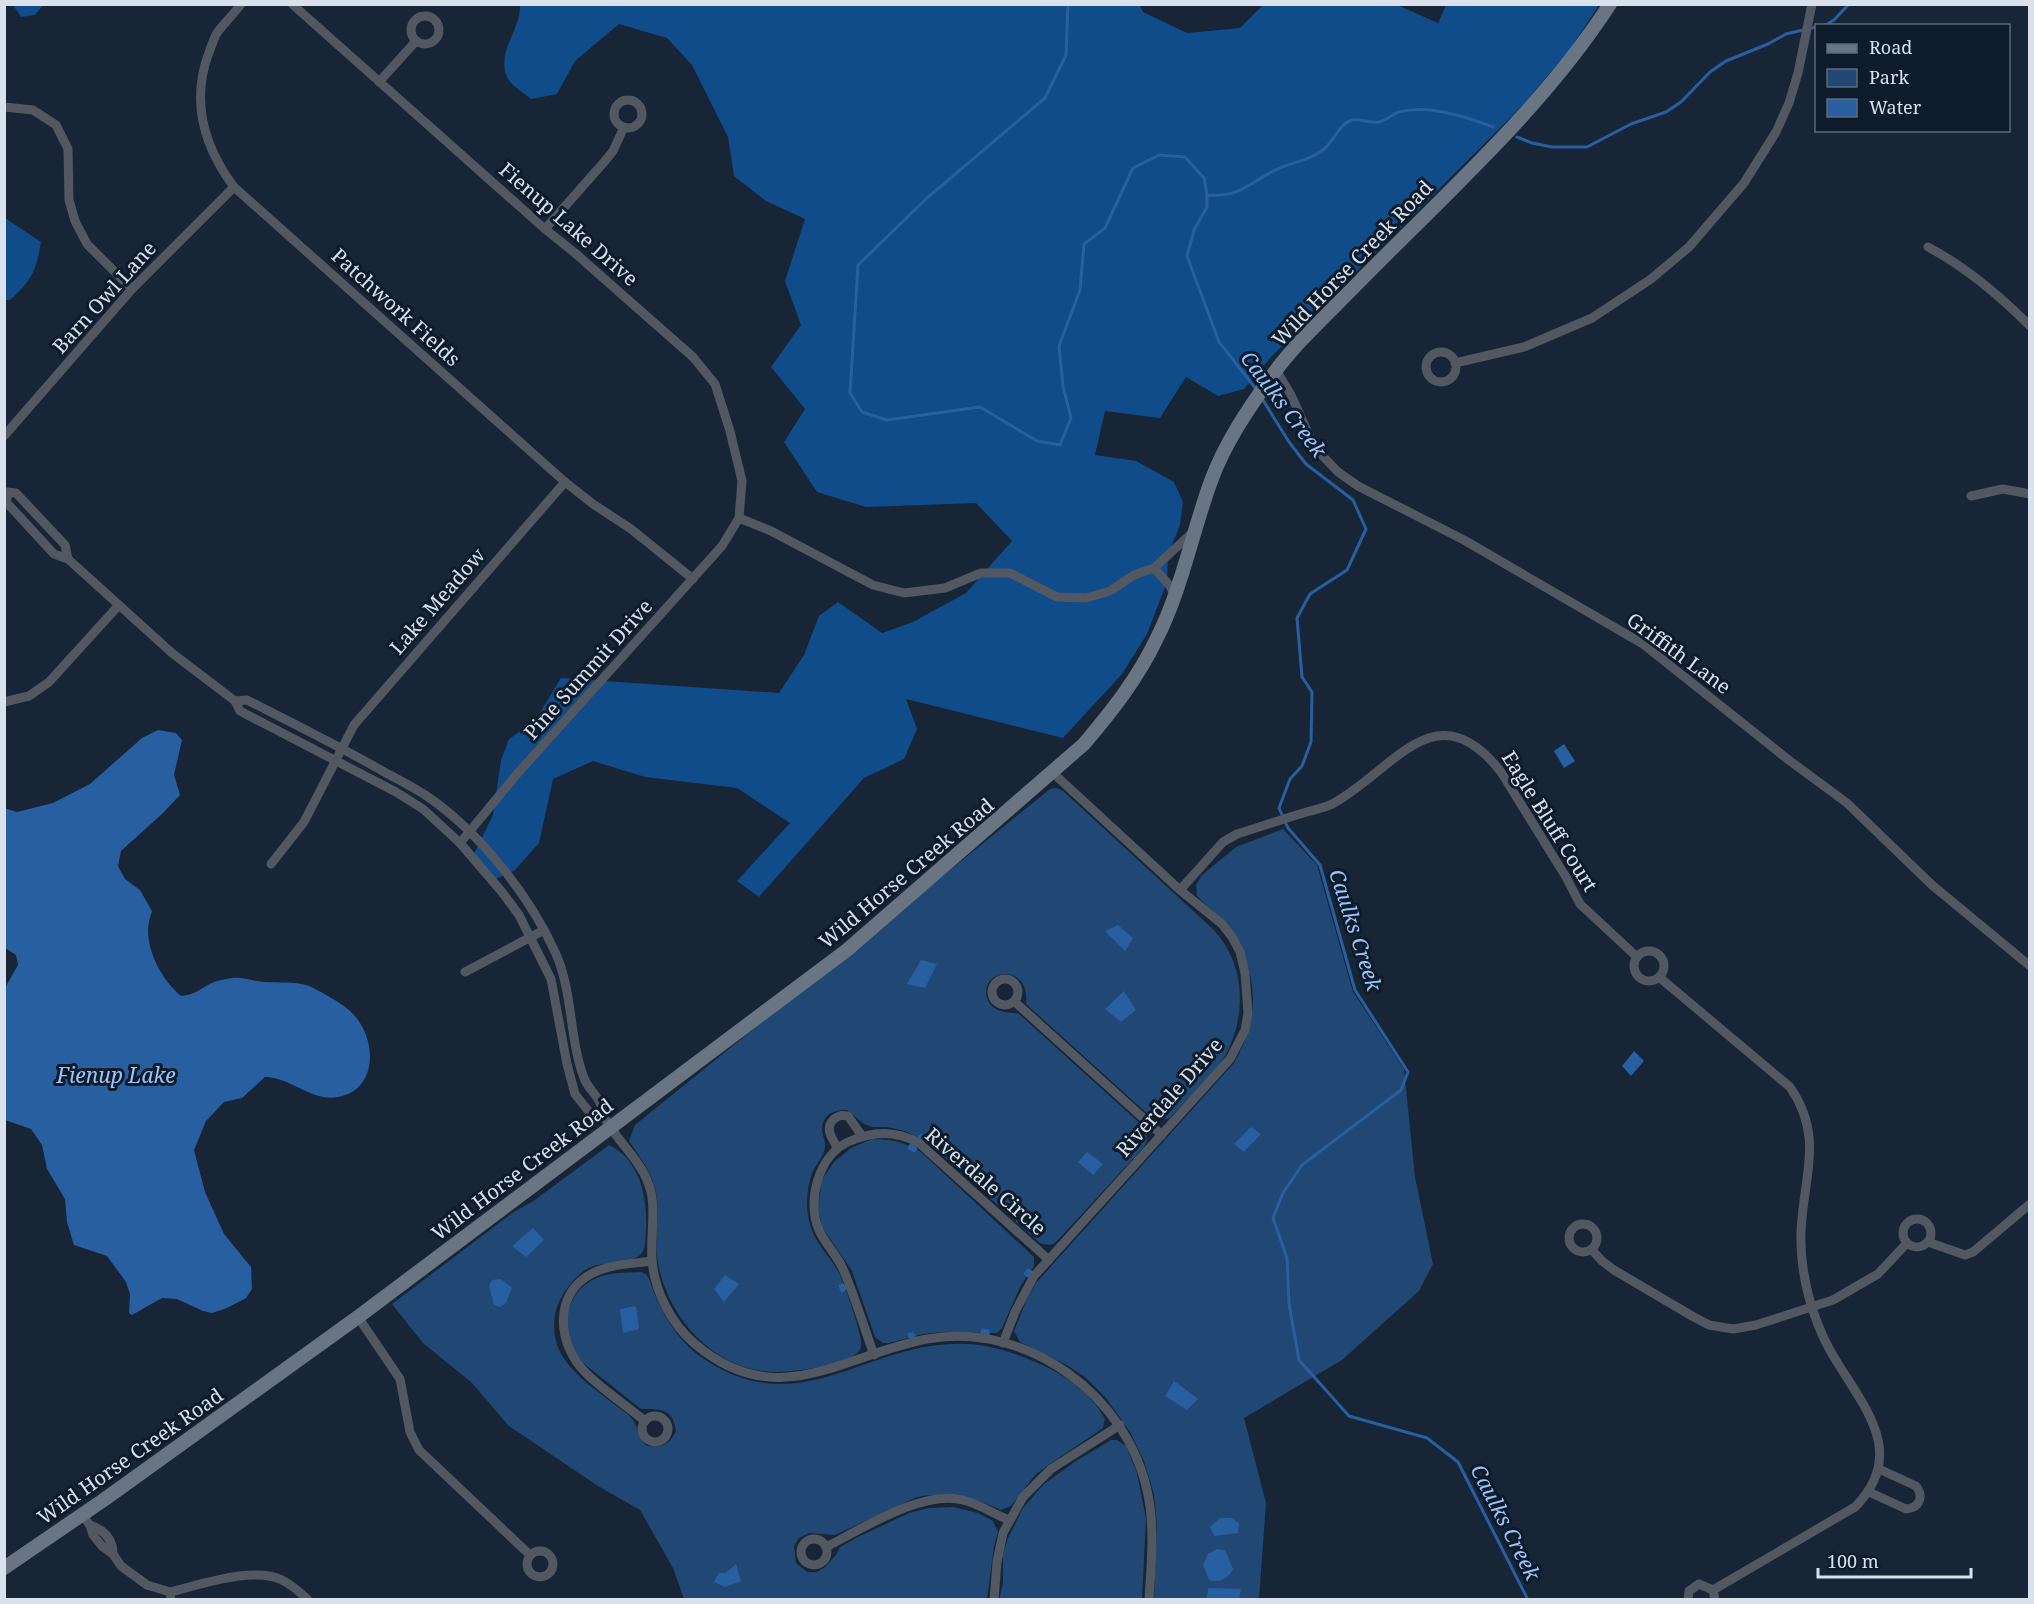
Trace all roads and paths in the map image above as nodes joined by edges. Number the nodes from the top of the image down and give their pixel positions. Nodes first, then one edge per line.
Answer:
1 (241, 4) edge
2 (292, 4) edge
3 (1610, 4) edge
4 (1812, 4) edge
5 (416, 41) dead end
6 (379, 82) junction
7 (4, 107) edge
8 (624, 127) dead end
9 (234, 187) junction
10 (545, 229) junction
11 (1928, 247) dead end
12 (132, 289) junction
13 (2030, 326) edge
14 (1455, 363) dead end
15 (1272, 375) junction
16 (4, 436) edge
17 (565, 482) junction
18 (6, 491) edge
19 (2030, 494) edge
20 (1971, 496) dead end
21 (739, 518) junction
22 (1195, 531) junction
23 (68, 559) junction
24 (1154, 568) junction
25 (693, 579) junction
26 (1175, 596) junction
27 (119, 605) junction
28 (235, 701) junction
29 (4, 702) edge
30 (342, 748) junction
31 (335, 760) junction
32 (1053, 773) junction
33 (470, 830) junction
34 (460, 843) junction
35 (271, 864) dead end
36 (1180, 890) junction
37 (544, 930) junction
38 (530, 937) junction
39 (1637, 957) junction
40 (2030, 966) edge
41 (465, 972) dead end
42 (1659, 977) junction
43 (1015, 1002) dead end
44 (603, 1115) junction
45 (611, 1127) junction
46 (1162, 1135) junction
47 (862, 1136) junction
48 (837, 1147) junction
49 (2030, 1203) edge
50 (1928, 1242) junction
51 (1907, 1243) junction
52 (1592, 1250) dead end
53 (1049, 1260) junction
54 (652, 1261) junction
55 (1812, 1308) junction
56 (358, 1317) junction
57 (1003, 1343) junction
58 (874, 1355) junction
59 (645, 1421) dead end
60 (1120, 1425) junction
61 (1879, 1469) junction
62 (1869, 1492) junction
63 (81, 1514) junction
64 (1009, 1520) junction
65 (826, 1546) dead end
66 (530, 1555) dead end
67 (4, 1568) edge
68 (1714, 1595) edge
69 (171, 1596) edge
70 (308, 1599) edge
71 (994, 1599) edge
72 (1149, 1599) edge
73 (1688, 1599) edge

1 - 9 street, Patchwork Fields
2 - 6 street, Fienup Lake Drive
3 - 15 main road, Wild Horse Creek Road
4 - 14 street
5 - 6 street
6 - 10 street, Fienup Lake Drive
7 - 12 street
8 - 10 street
9 - 12 street, Barn Owl Lane
9 - 17 street, Patchwork Fields
10 - 21 street, Fienup Lake Drive
11 - 13 street
12 - 16 street, Barn Owl Lane
15 - 22 main road, Wild Horse Creek Road
15 - 40 street, Griffith Lane
17 - 25 street, Patchwork Fields
17 - 30 street, Lake Meadow
18 - 23 street
18 - 23 street
19 - 20 street
21 - 24 street
21 - 25 street, Pine Summit Drive
22 - 24 street
22 - 26 main road, Wild Horse Creek Road
23 - 27 street
24 - 26 street
25 - 33 street, Pine Summit Drive
26 - 32 main road, Wild Horse Creek Road
27 - 28 street
27 - 29 street
28 - 30 street
28 - 31 street
30 - 31 street, Lake Meadow
30 - 33 street
31 - 34 street
31 - 35 street, Lake Meadow
32 - 36 street, Riverdale Drive
32 - 45 main road, Wild Horse Creek Road
33 - 34 street, Pine Summit Drive
33 - 37 street
34 - 38 street
36 - 39 street, Eagle Bluff Court
36 - 46 street, Riverdale Drive
37 - 38 street
37 - 44 street
38 - 41 street
38 - 44 street
39 - 42 street, Eagle Bluff Court
39 - 42 street
42 - 55 street, Eagle Bluff Court
43 - 46 street
44 - 45 street
45 - 54 street
45 - 56 main road, Wild Horse Creek Road
46 - 53 street, Riverdale Drive
47 - 48 street, Riverdale Circle
47 - 48 street
47 - 53 street, Riverdale Circle
48 - 58 street
49 - 50 street
50 - 51 street
50 - 51 street
51 - 55 street
52 - 55 street
53 - 57 street, Riverdale Drive
54 - 58 street
54 - 59 street
55 - 61 street, Eagle Bluff Court
56 - 63 main road, Wild Horse Creek Road
56 - 66 street
57 - 58 street
57 - 60 street
60 - 64 street
60 - 72 street
61 - 62 street, Eagle Bluff Court
61 - 62 street
62 - 68 street, Eagle Bluff Court
63 - 67 main road, Wild Horse Creek Road
63 - 69 street
64 - 65 street
64 - 71 street
68 - 73 street, Eagle Bluff Court
69 - 70 street

